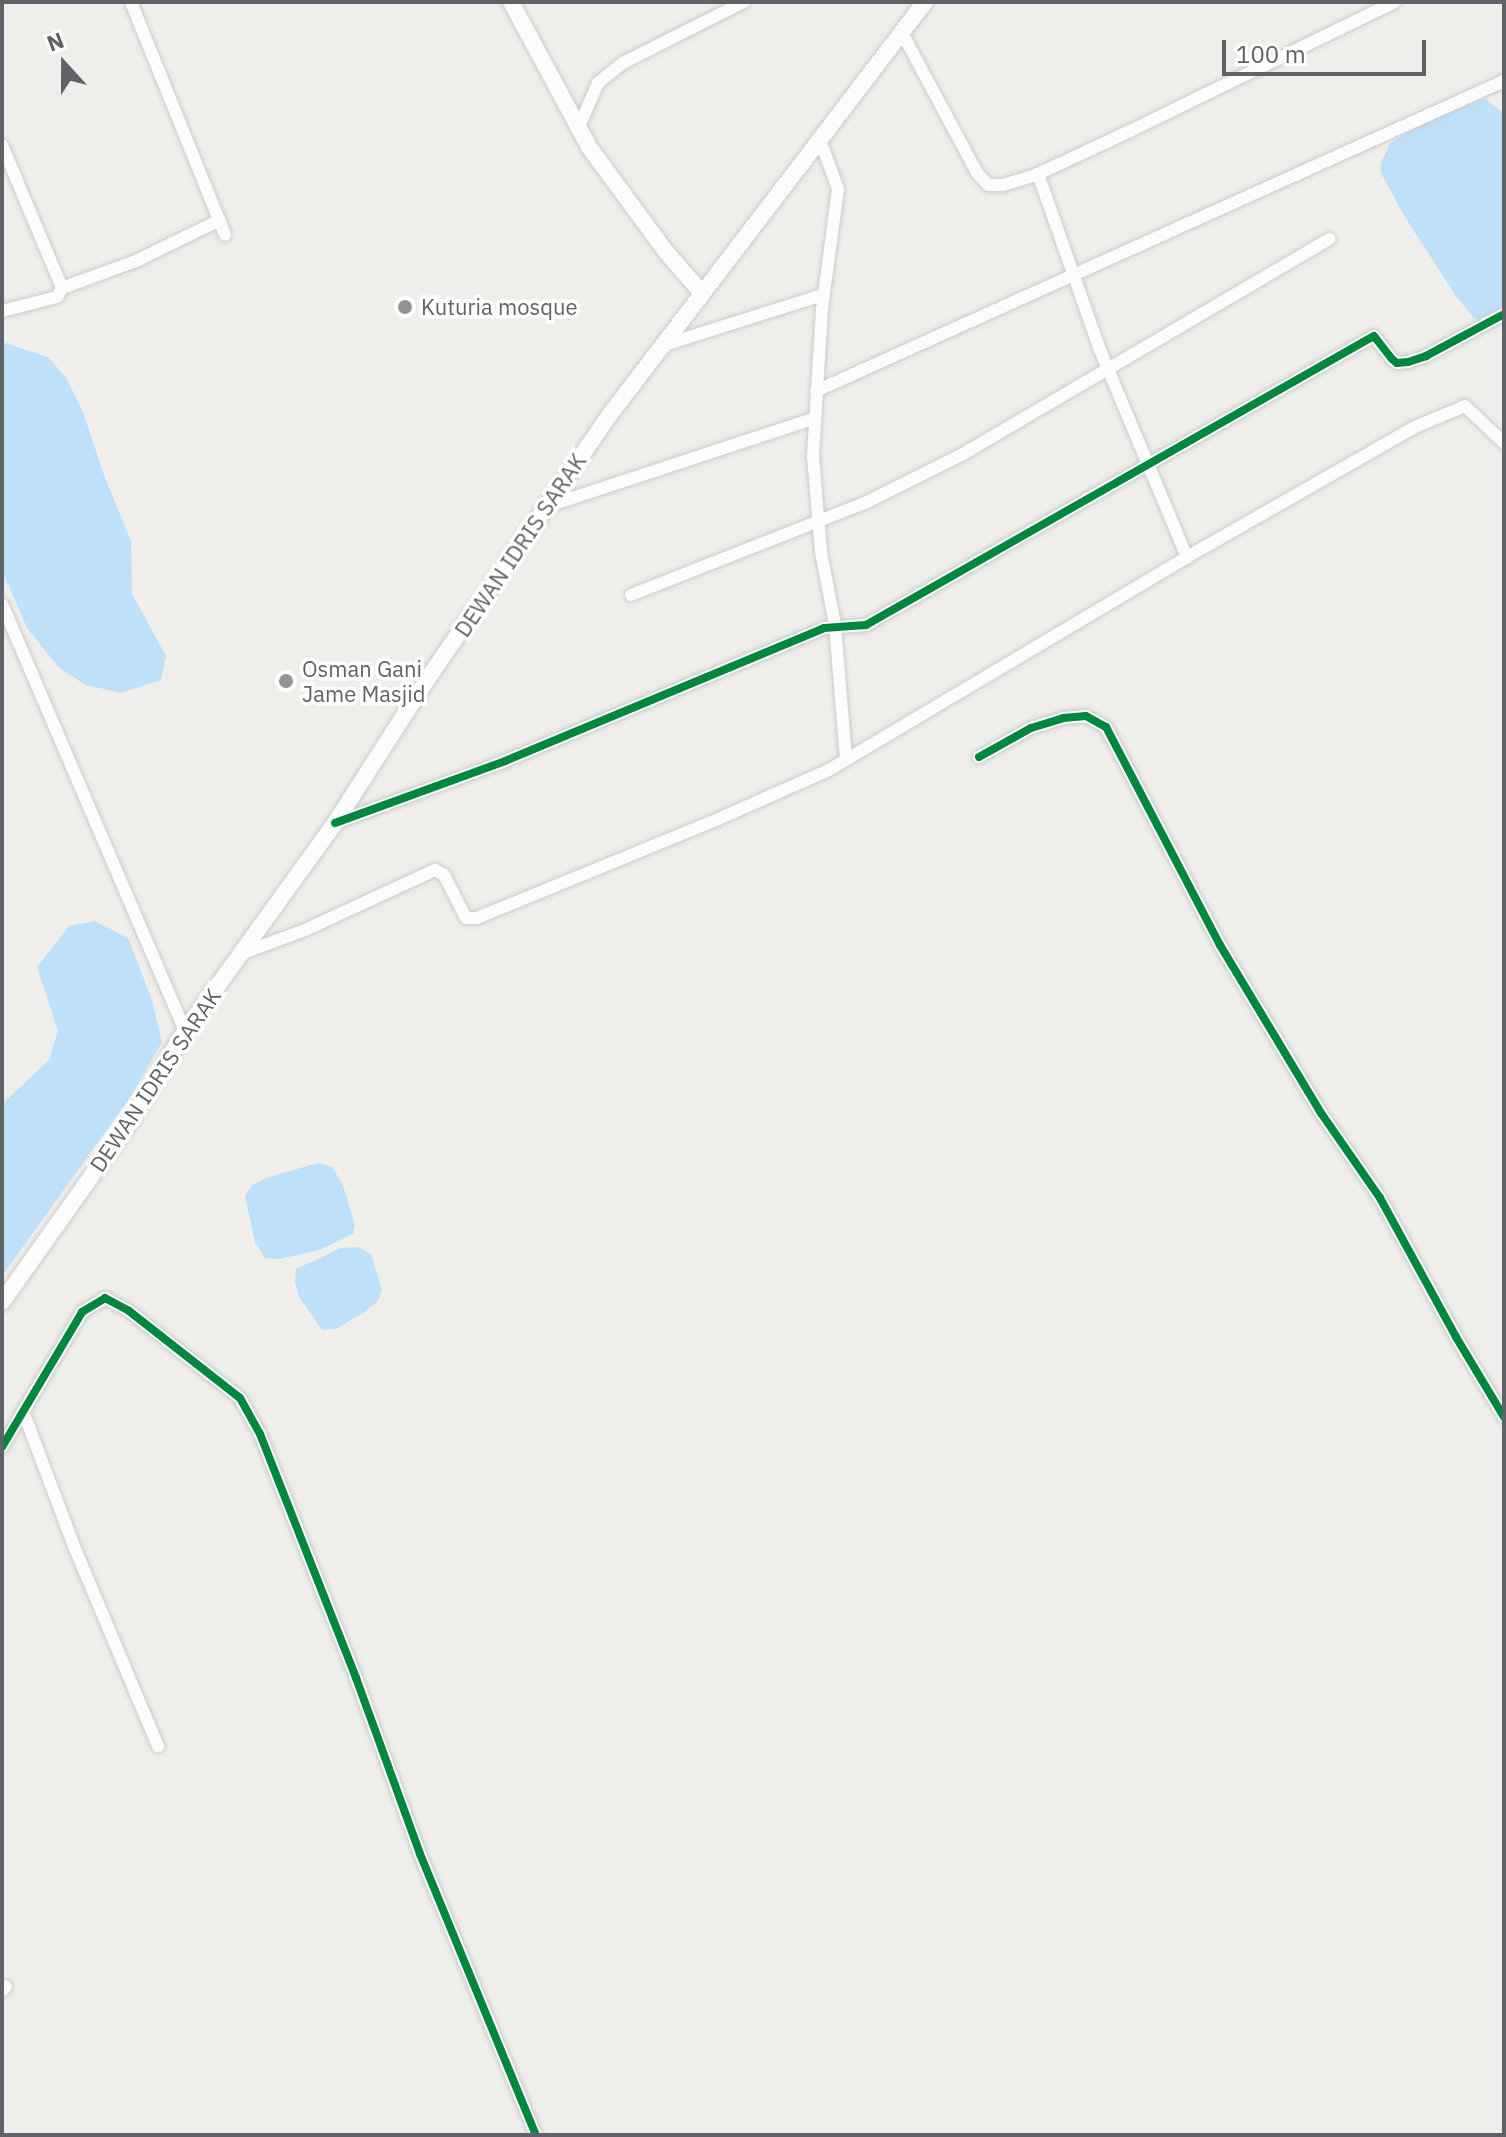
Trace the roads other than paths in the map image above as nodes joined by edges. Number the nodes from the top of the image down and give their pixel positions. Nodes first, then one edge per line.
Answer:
1 (131, 2) edge
2 (511, 2) edge
3 (744, 2) edge
4 (925, 2) edge
5 (1394, 2) edge
6 (901, 31) junction
7 (1504, 81) edge
8 (578, 129) junction
9 (820, 140) junction
10 (2, 145) edge
11 (1038, 174) junction
12 (220, 220) junction
13 (225, 235) dead end
14 (1330, 239) dead end
15 (1074, 276) junction
16 (62, 288) junction
17 (702, 293) junction
18 (823, 295) junction
19 (2, 311) edge
20 (1504, 314) edge
21 (664, 345) junction
22 (1107, 369) junction
23 (816, 391) junction
24 (815, 418) junction
25 (1504, 443) edge
26 (1146, 466) junction
27 (545, 507) junction
28 (818, 521) junction
29 (1187, 557) junction
30 (631, 595) dead end
31 (2, 604) edge
32 (835, 625) junction
33 (979, 757) dead end
34 (846, 759) junction
35 (335, 823) junction
36 (240, 954) junction
37 (185, 1031) junction
38 (2, 1302) edge
39 (23, 1411) junction
40 (1504, 1417) edge
41 (2, 1447) edge
42 (158, 1746) dead end
43 (536, 2135) edge

1 - 12 street
2 - 8 main road
3 - 8 street
4 - 6 main road, DEWAN IDRIS SARAK
5 - 11 street
6 - 9 main road, DEWAN IDRIS SARAK
6 - 11 street
7 - 15 street
8 - 17 main road
9 - 17 main road, DEWAN IDRIS SARAK
9 - 18 street
10 - 16 street
11 - 15 street
12 - 13 street
12 - 16 street
14 - 22 street
15 - 22 street
15 - 23 street
16 - 19 street
17 - 21 main road, DEWAN IDRIS SARAK
18 - 21 street
18 - 23 street
20 - 26 street
21 - 27 main road, DEWAN IDRIS SARAK
22 - 26 street
22 - 28 street
23 - 24 street
24 - 27 street
24 - 28 street
25 - 29 street
26 - 29 street
26 - 32 street
27 - 35 main road, DEWAN IDRIS SARAK
28 - 30 street
28 - 32 street
29 - 34 street
31 - 37 street
32 - 34 street
32 - 35 street
33 - 40 street
34 - 36 street
35 - 36 main road, DEWAN IDRIS SARAK
36 - 37 main road, DEWAN IDRIS SARAK
37 - 38 main road, DEWAN IDRIS SARAK
39 - 41 street
39 - 42 street
39 - 43 street

